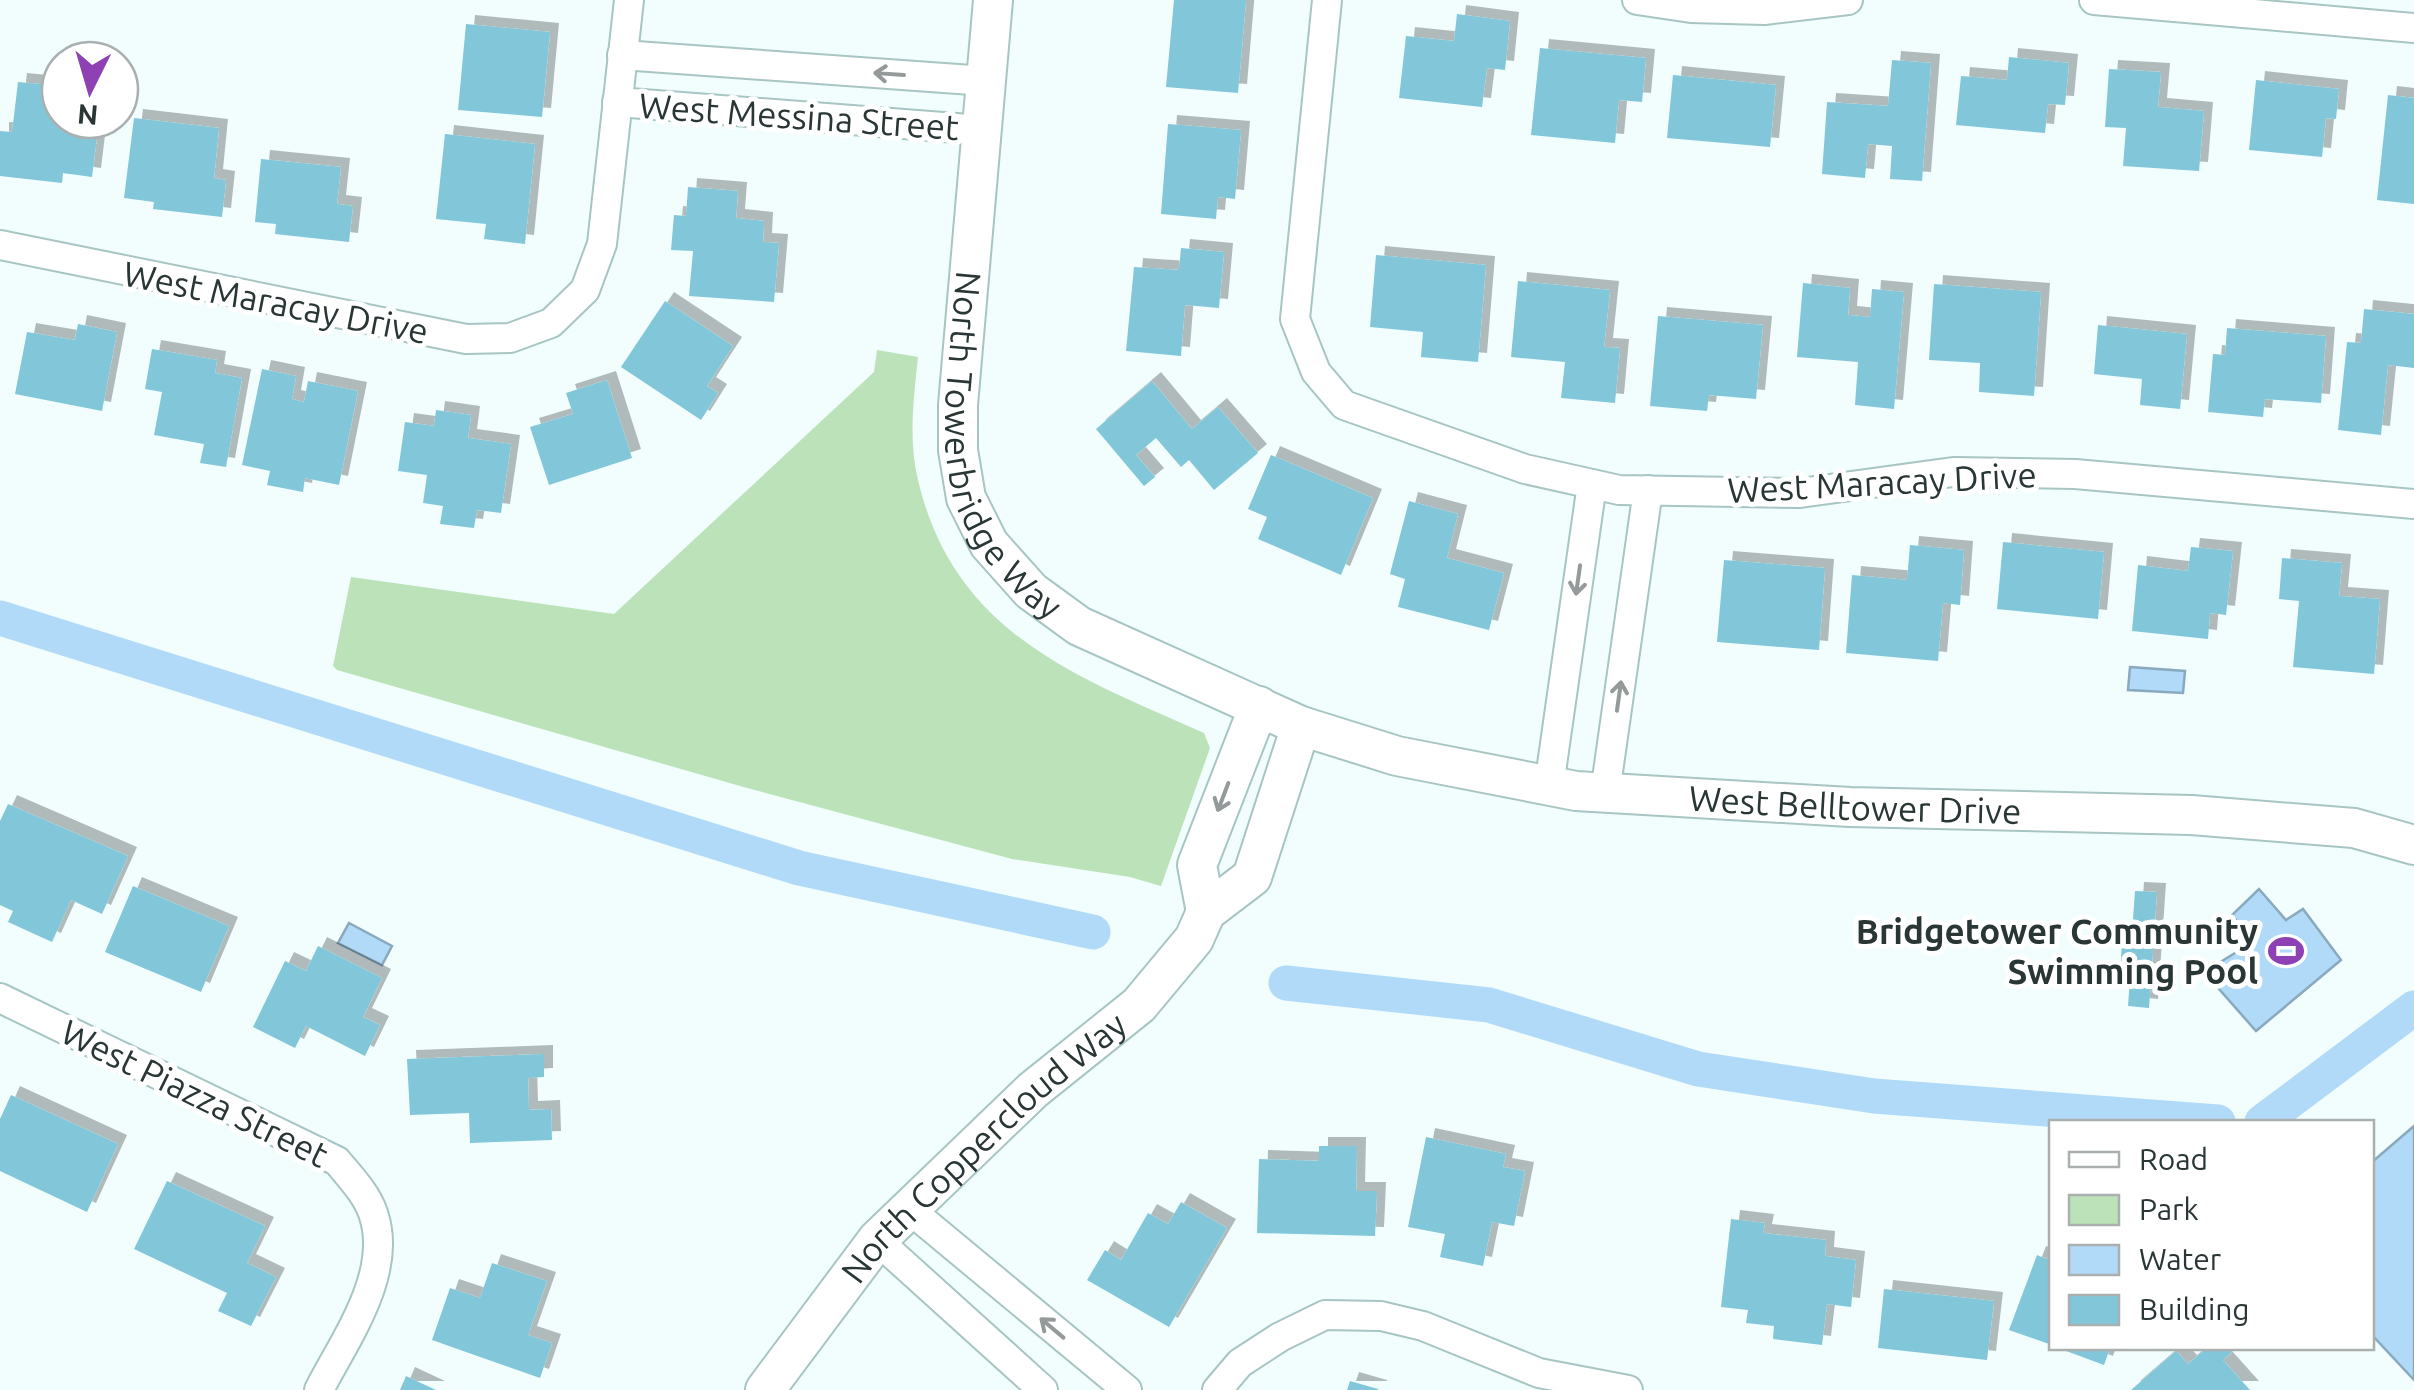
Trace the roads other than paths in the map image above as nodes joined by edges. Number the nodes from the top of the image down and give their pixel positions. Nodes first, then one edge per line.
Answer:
1 (628, 0) edge
2 (993, 0) edge
3 (1327, 0) edge
4 (1637, 0) edge
5 (1848, 0) edge
6 (2094, 0) edge
7 (2414, 28) edge
8 (622, 55) junction
9 (986, 81) junction
10 (617, 102) junction
11 (982, 130) junction
12 (0, 245) edge
13 (1592, 484) junction
14 (1648, 490) junction
15 (2414, 504) edge
16 (1258, 706) junction
17 (1301, 726) junction
18 (1550, 786) junction
19 (1605, 793) junction
20 (2414, 845) edge
21 (1206, 912) junction
22 (0, 998) edge
23 (909, 1209) junction
24 (877, 1240) junction
25 (319, 1390) edge
26 (766, 1390) edge
27 (1043, 1390) edge
28 (1127, 1390) edge
29 (1217, 1390) edge
30 (1628, 1390) edge

1 - 8 street
2 - 9 street, North Towerbridge Way
3 - 13 street, West Maracay Drive
4 - 5 street
6 - 7 street
9 -> 8 street, West Messina Street
8 - 10 street
9 - 11 street, North Towerbridge Way
10 - 11 street, West Messina Street
10 - 12 street, West Maracay Drive
11 - 16 street, North Towerbridge Way
13 - 14 street, West Maracay Drive
13 -> 18 street
14 - 15 street, West Maracay Drive
19 -> 14 street
16 - 17 street, North Towerbridge Way
16 -> 21 street
17 - 18 street, West Belltower Drive
17 - 21 street, North Coppercloud Way
18 - 19 street, West Belltower Drive
19 - 20 street, West Belltower Drive
21 - 23 street, North Coppercloud Way
22 - 25 street, West Piazza Street
23 - 24 street, North Coppercloud Way
28 -> 23 street
24 - 26 street, North Coppercloud Way
24 - 27 street
29 - 30 street

